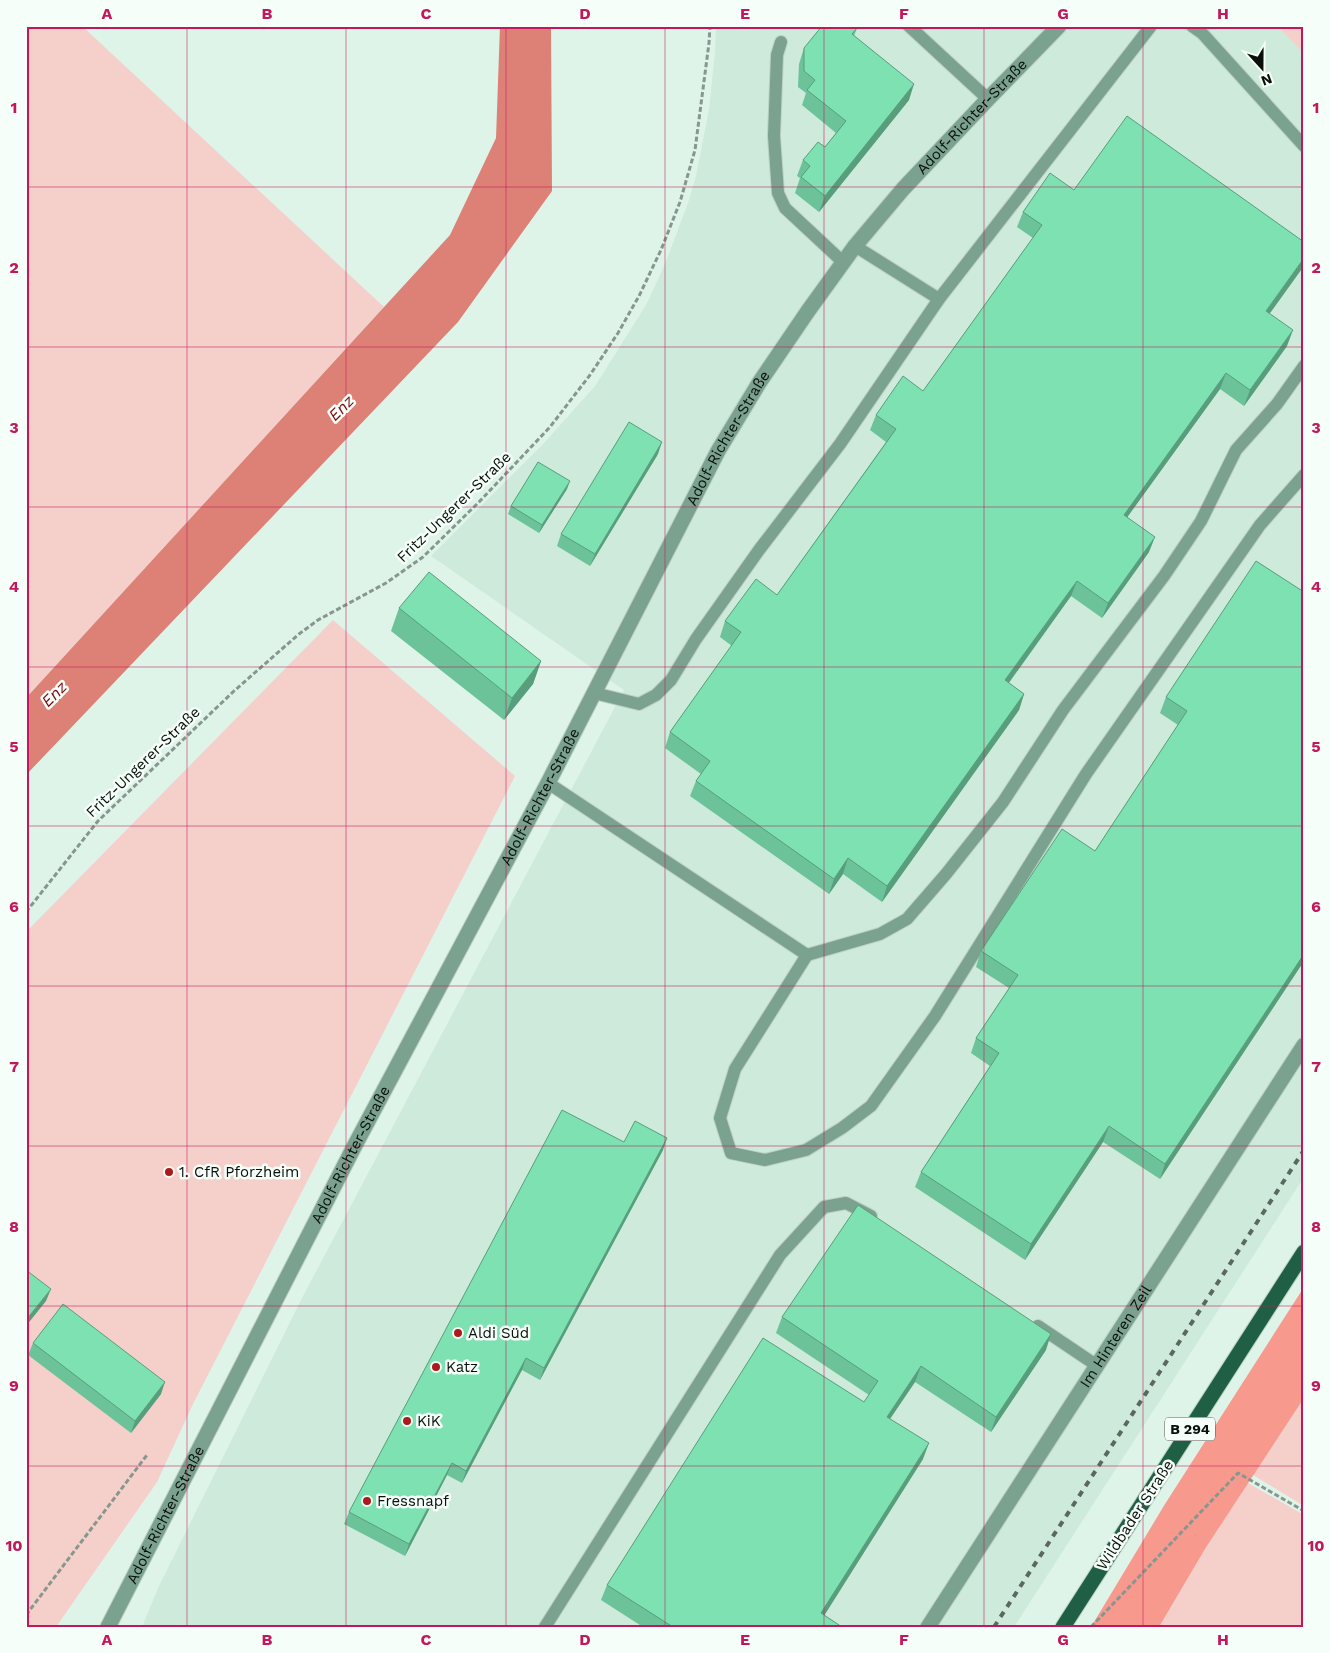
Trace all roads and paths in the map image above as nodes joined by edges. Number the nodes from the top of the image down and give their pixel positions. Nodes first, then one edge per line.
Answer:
1 (710, 26) edge
2 (909, 26) edge
3 (1059, 26) edge
4 (1151, 26) edge
5 (1192, 26) edge
6 (781, 42) dead end
7 (988, 99) junction
8 (1304, 146) edge
9 (856, 246) junction
10 (844, 263) junction
11 (939, 299) junction
12 (1304, 366) edge
13 (1304, 476) edge
14 (594, 693) junction
15 (548, 782) junction
16 (26, 912) edge
17 (806, 956) junction
18 (1304, 1045) edge
19 (881, 1223) edge
20 (1304, 1252) edge
21 (1030, 1321) edge
22 (1096, 1365) junction
23 (147, 1455) dead end
24 (1304, 1511) edge
25 (26, 1615) edge
26 (108, 1627) edge
27 (546, 1627) edge
28 (928, 1627) edge
29 (1063, 1627) edge
30 (1091, 1627) edge

1 - 16 path, Fritz-Ungerer-Straße
2 - 7 lane
3 - 7 street, Adolf-Richter-Straße
4 - 11 lane
5 - 8 lane
6 - 10 lane
7 - 9 street, Adolf-Richter-Straße
9 - 10 street, Adolf-Richter-Straße
9 - 11 lane
10 - 14 street, Adolf-Richter-Straße
11 - 14 lane
12 - 17 lane
13 - 17 lane
14 - 15 street, Adolf-Richter-Straße
15 - 17 lane
15 - 26 street, Adolf-Richter-Straße
18 - 22 street, Im Hinteren Zeil
19 - 27 lane
20 - 29 main road, Wildbader Straße / B 294
21 - 22 lane
22 - 28 street, Im Hinteren Zeil
23 - 25 path
24 - 30 path

